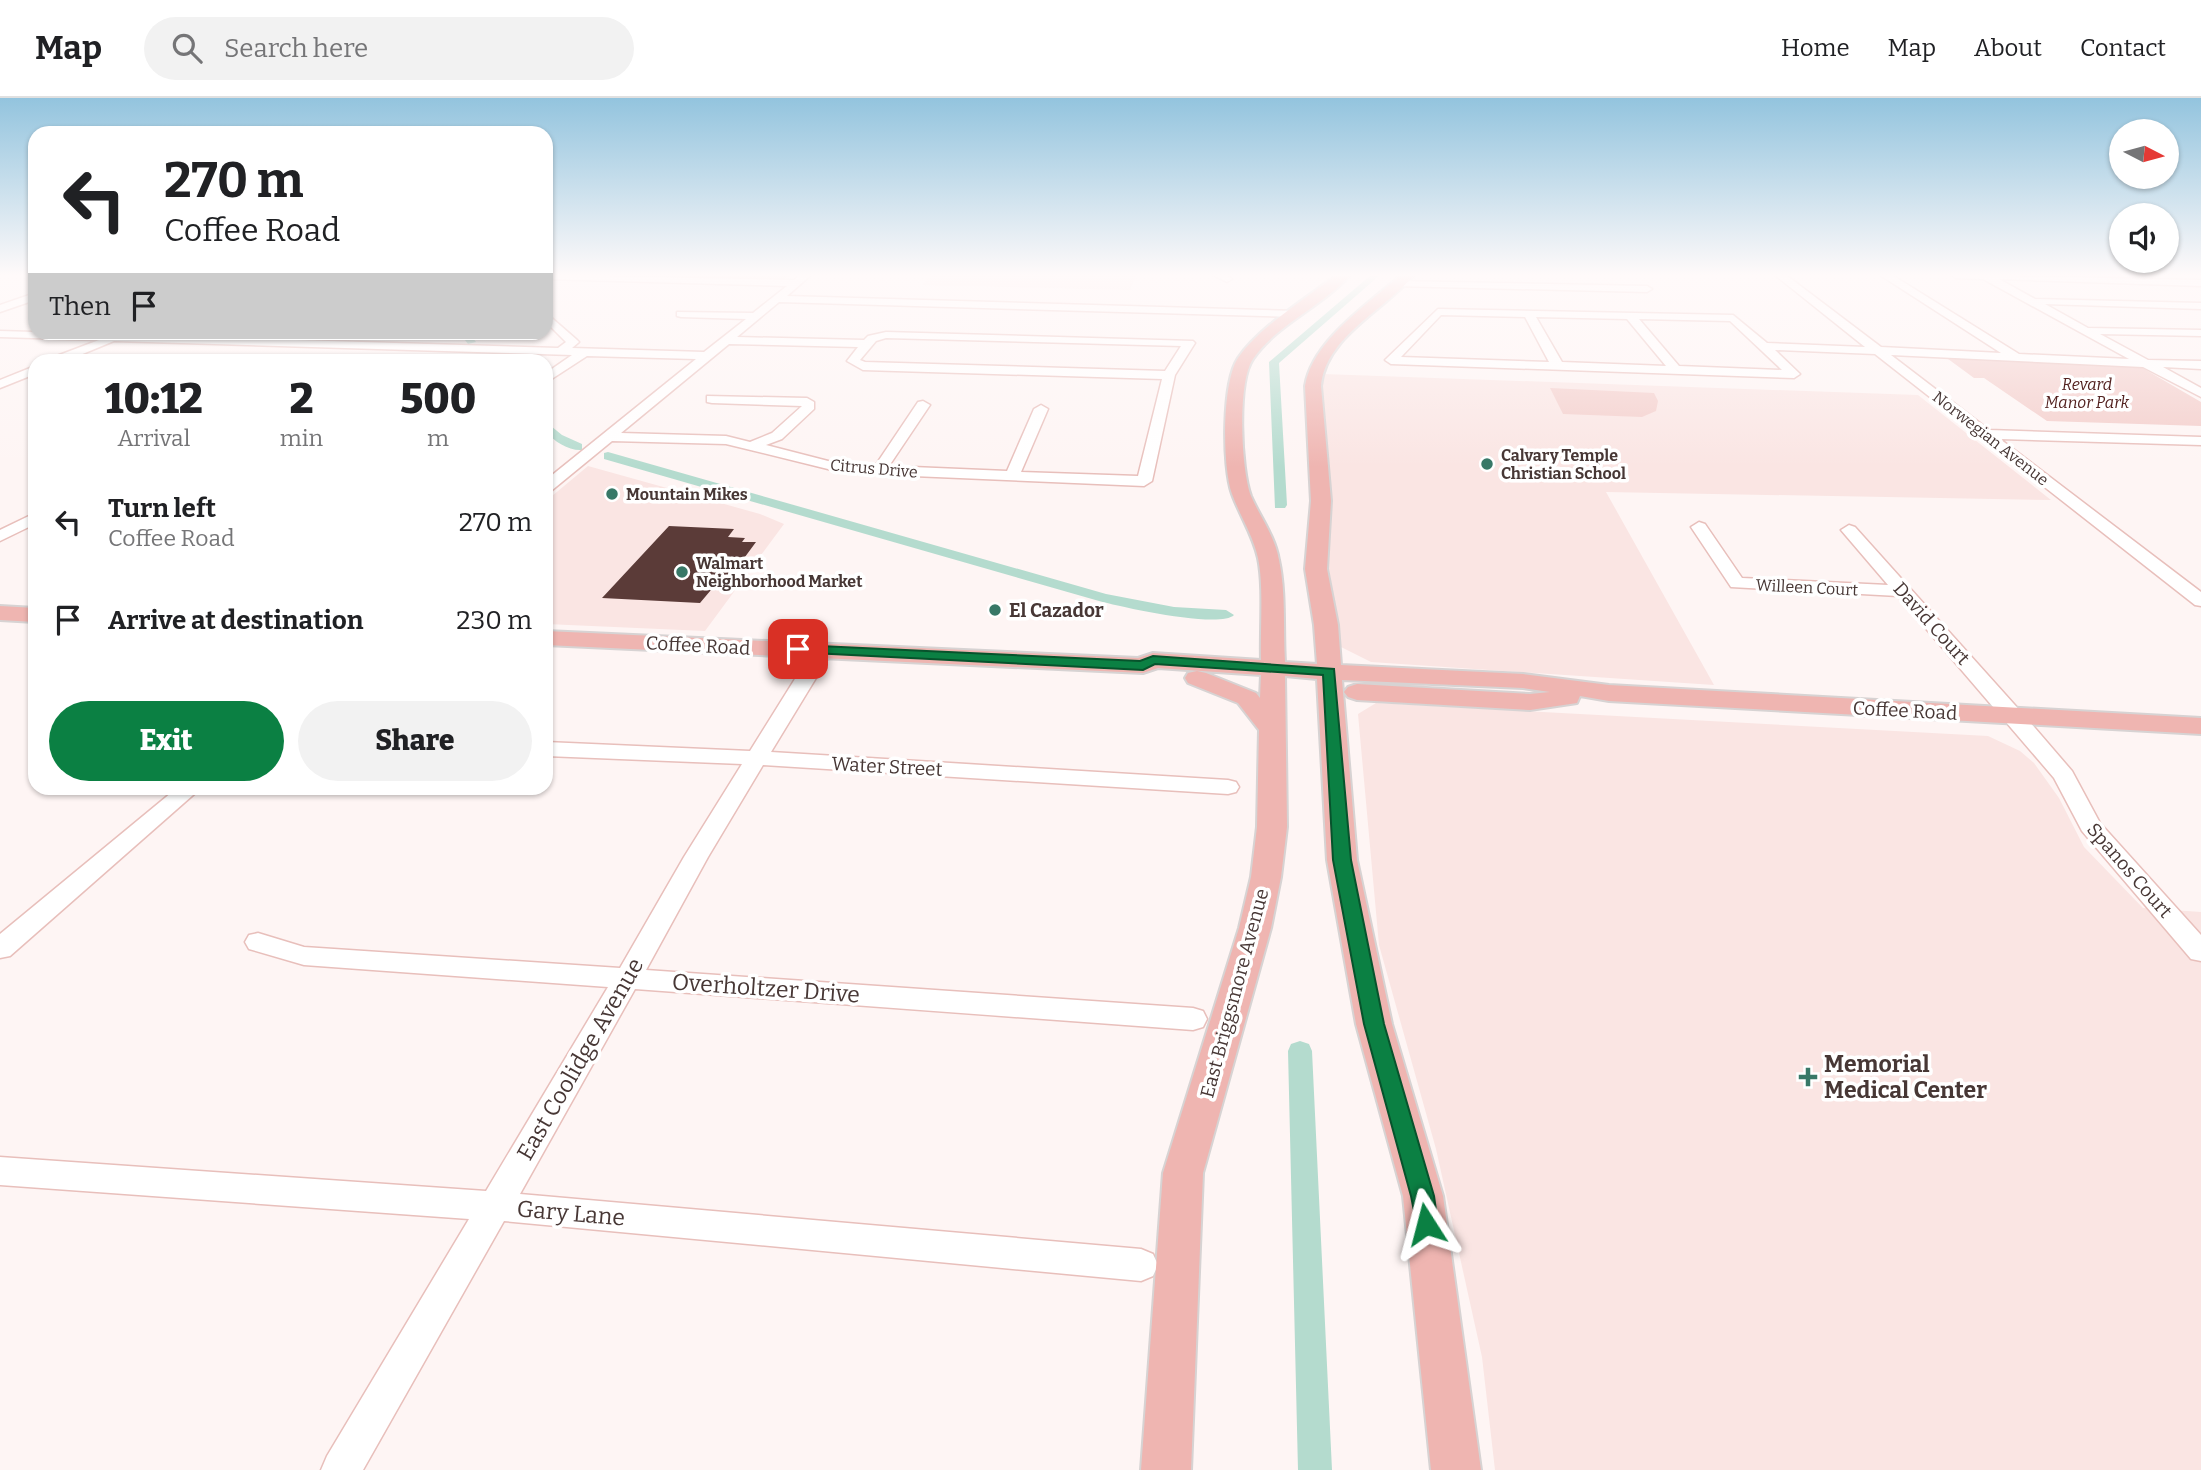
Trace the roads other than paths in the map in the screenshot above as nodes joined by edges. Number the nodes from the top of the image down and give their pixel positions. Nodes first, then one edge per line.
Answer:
1 (570, 339) edge
2 (874, 339) edge
3 (1045, 339) edge
4 (1265, 339) edge
5 (1338, 339) edge
6 (1412, 339) edge
7 (1543, 339) edge
8 (1650, 339) edge
9 (1756, 339) edge
10 (1863, 339) edge
11 (1986, 339) edge
12 (2102, 339) edge
13 (110, 340) edge
14 (183, 340) edge
15 (230, 340) edge
16 (727, 340) joint
17 (226, 342) junction
18 (310, 344) junction
19 (867, 344) junction
20 (403, 346) junction
21 (1763, 346) junction
22 (1877, 350) junction
23 (561, 351) junction
24 (585, 352) junction
25 (74, 354) edge
26 (289, 354) edge
27 (390, 354) edge
28 (708, 356) junction
29 (2018, 359) junction
30 (2146, 363) junction
31 (1557, 365) junction
32 (2201, 365) edge
33 (1675, 369) junction
34 (0, 372) edge
35 (28, 372) edge
36 (28, 374) edge
37 (553, 374) edge
38 (1169, 375) junction
39 (0, 384) edge
40 (2201, 393) edge
41 (712, 398) dead end
42 (923, 405) dead end
43 (1041, 409) dead end
44 (1986, 434) junction
45 (607, 438) junction
46 (2201, 441) edge
47 (752, 446) junction
48 (879, 471) junction
49 (1012, 476) junction
50 (553, 482) edge
51 (28, 522) edge
52 (1699, 527) dead end
53 (1849, 530) dead end
54 (0, 536) edge
55 (1903, 591) junction
56 (2201, 601) edge
57 (0, 613) edge
58 (28, 615) edge
59 (1326, 625) junction
60 (553, 638) edge
61 (823, 650) junction
62 (1143, 666) junction
63 (1425, 676) junction
64 (1273, 677) junction
65 (1197, 678) junction
66 (1330, 681) junction
67 (1609, 694) junction
68 (2015, 717) junction
69 (2201, 726) edge
70 (1271, 727) junction
71 (553, 749) edge
72 (755, 758) junction
73 (1228, 787) dead end
74 (182, 795) edge
75 (258, 942) dead end
76 (0, 949) edge
77 (2201, 952) edge
78 (628, 978) junction
79 (1193, 1019) dead end
80 (0, 1171) edge
81 (495, 1206) junction
82 (1140, 1265) dead end
83 (341, 1470) edge
84 (1166, 1470) edge
85 (1456, 1470) edge

1 - 23 street
2 - 19 street
3 - 38 street
4 - 64 main road, East Briggsmore Avenue
5 - 59 main road
6 - 31 street
7 - 31 street
8 - 33 street
9 - 21 street
10 - 22 street, Norwegian Avenue
11 - 29 street
12 - 30 street
13 - 25 street
14 - 17 street
15 - 17 street
16 - 19 street
16 - 28 street
17 - 18 street
18 - 20 street
18 - 26 street
19 - 38 street
20 - 23 street
20 - 27 street
21 - 22 street
21 - 33 street
22 - 29 street
22 - 44 street, Norwegian Avenue
23 - 24 street
24 - 28 street
24 - 37 street
28 - 45 street
29 - 30 street
30 - 32 street
30 - 40 street
31 - 33 street
34 - 35 street
36 - 39 street
38 - 49 street, Citrus Drive
41 - 47 street
42 - 48 street
43 - 49 street
44 - 46 street
44 - 56 street, Norwegian Avenue
45 - 47 street, Citrus Drive
45 - 50 street
47 - 48 street, Citrus Drive
48 - 49 street, Citrus Drive
51 - 54 street
52 - 55 street, Willeen Court
53 - 55 street, David Court
55 - 68 street, David Court
57 - 58 main road
59 - 63 main road
59 - 66 main road
60 - 61 main road, Coffee Road
61 - 62 main road, Coffee Road
61 - 72 street, East Coolidge Avenue
62 - 64 main road, Coffee Road
62 - 65 main road, Coffee Road
63 - 66 main road, Coffee Road
63 - 67 main road, Coffee Road
64 - 65 main road, Coffee Road
64 - 66 main road, Coffee Road
64 - 70 main road, East Briggsmore Avenue
65 - 70 main road
66 - 67 main road, Coffee Road
66 - 85 main road
67 - 68 main road, Coffee Road
68 - 69 main road, Coffee Road
68 - 77 street, Spanos Court
70 - 84 main road, East Briggsmore Avenue
71 - 72 street, Water Street
72 - 73 street, Water Street
72 - 78 street, East Coolidge Avenue
74 - 76 street
75 - 78 street, Overholtzer Drive
78 - 79 street, Overholtzer Drive
78 - 81 street, East Coolidge Avenue
80 - 81 street, Gary Lane
81 - 82 street, Gary Lane
81 - 83 street, East Coolidge Avenue

